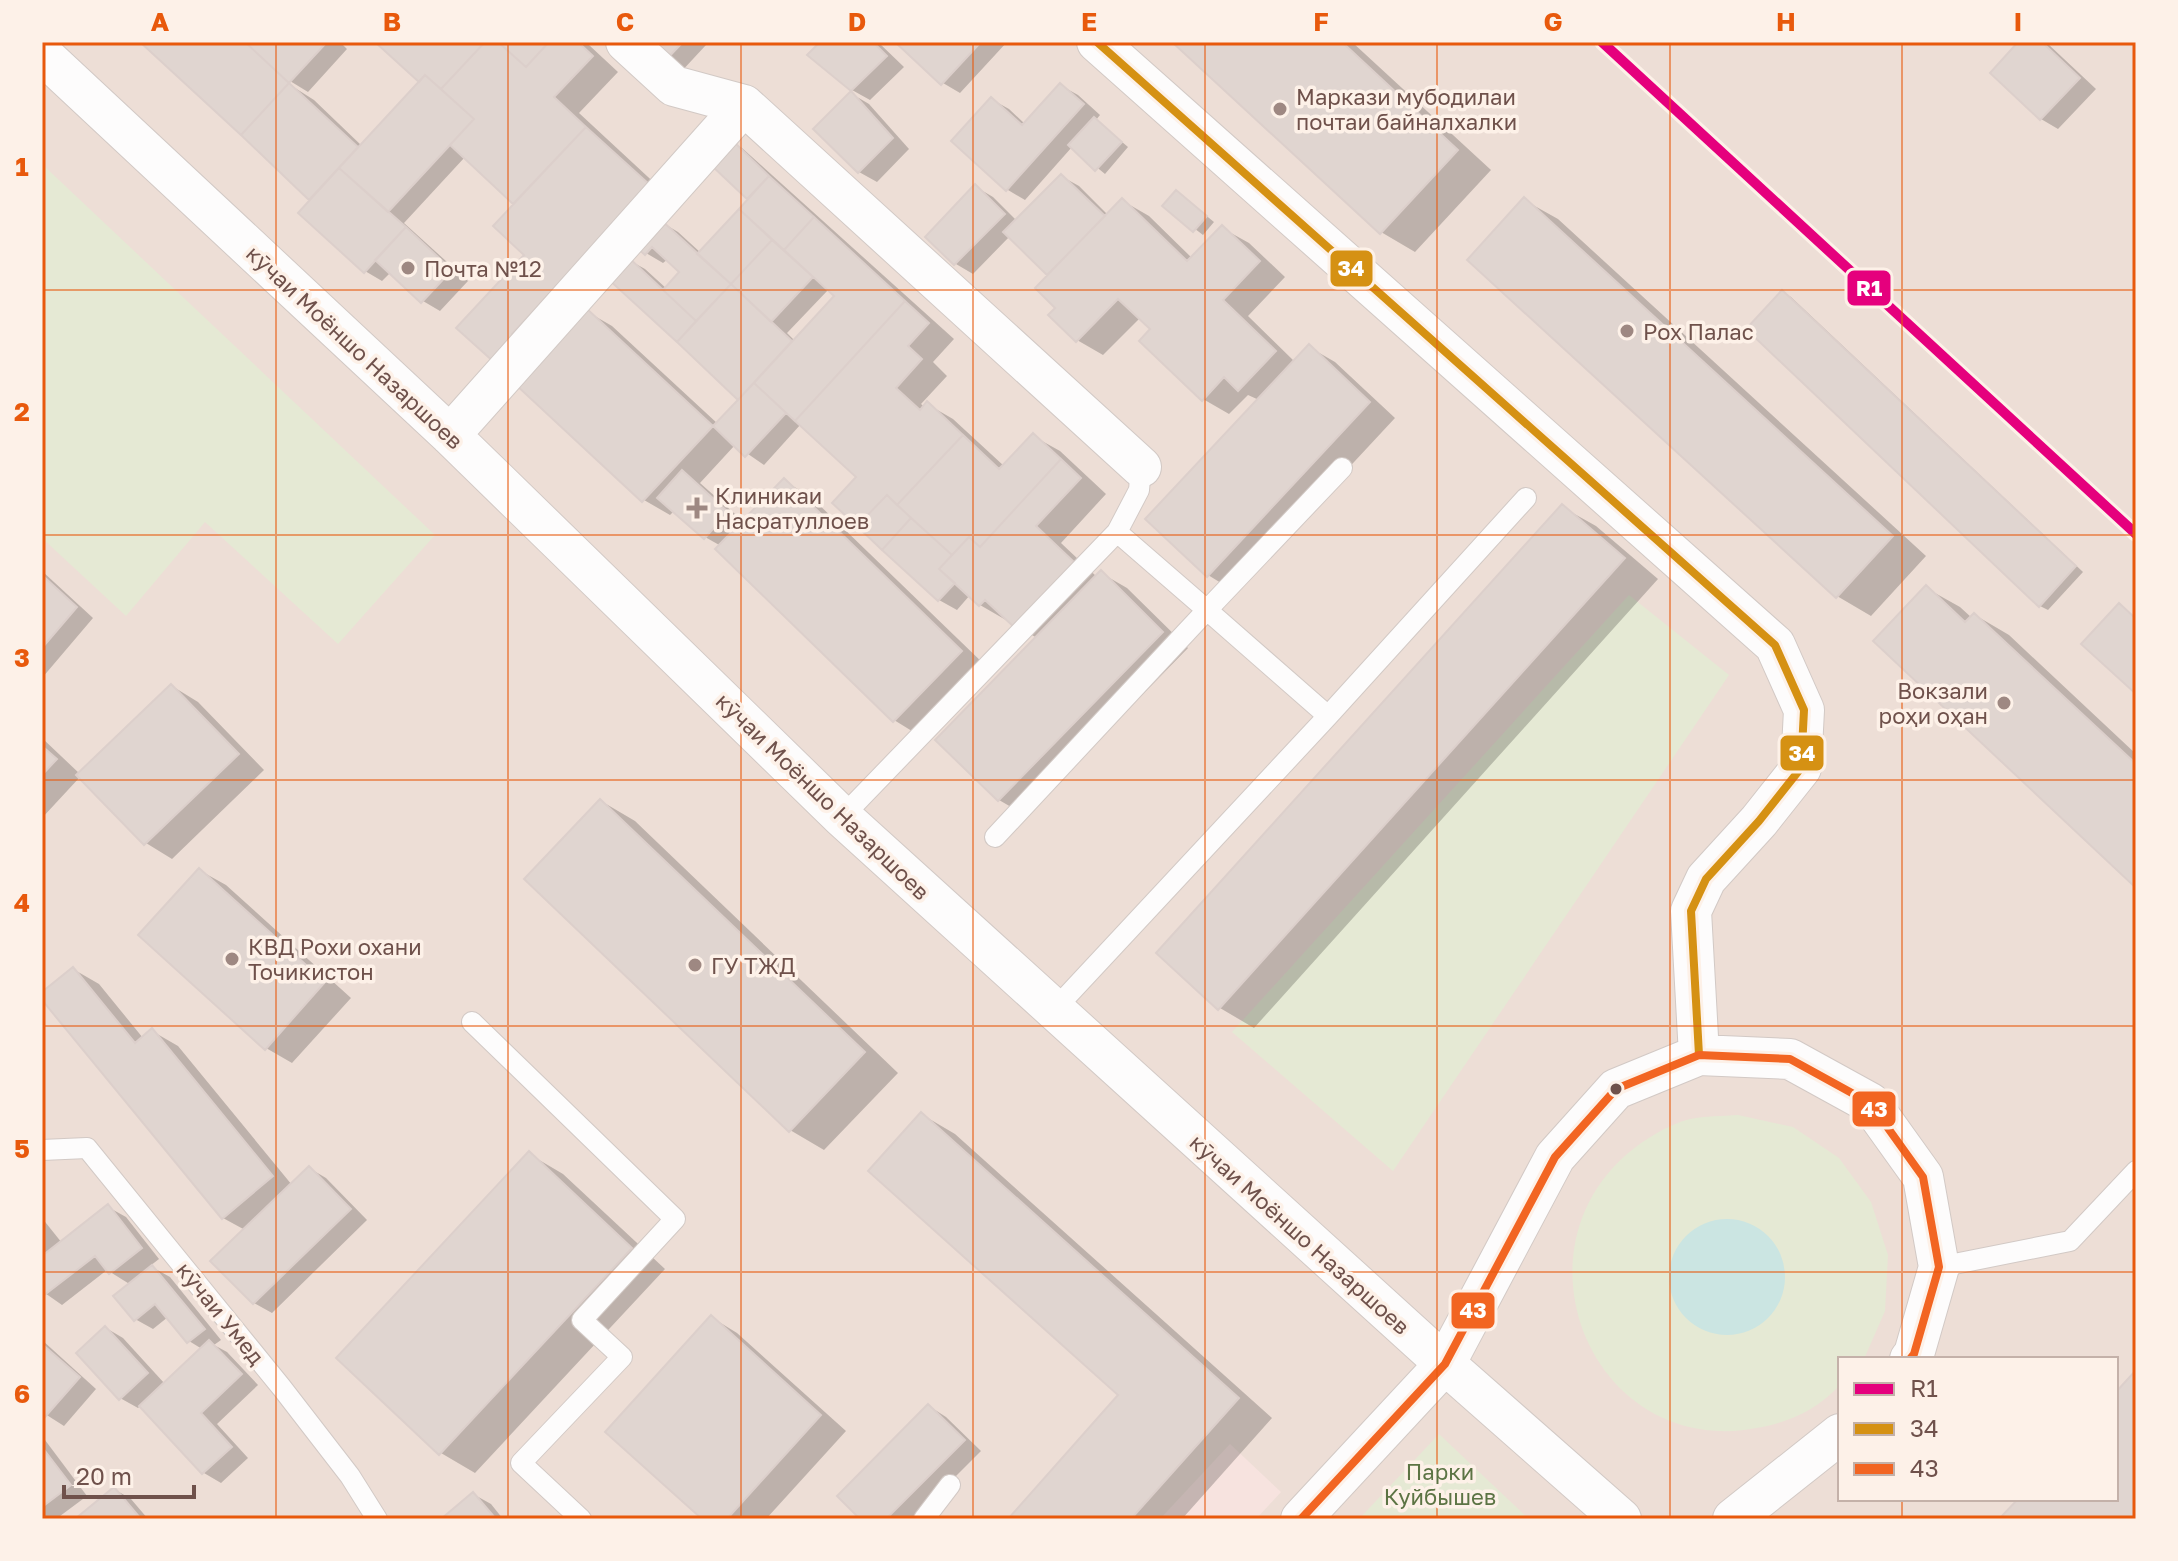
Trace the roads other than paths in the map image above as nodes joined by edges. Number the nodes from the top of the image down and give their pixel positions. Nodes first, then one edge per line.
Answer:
1 (626, 42) edge
2 (1097, 42) edge
3 (42, 54) edge
4 (744, 105) junction
5 (450, 435) junction
6 (1141, 467) joint
7 (1342, 468) dead end
8 (1526, 498) dead end
9 (1117, 532) junction
10 (1207, 610) junction
11 (1328, 716) junction
12 (842, 817) junction
13 (995, 837) dead end
14 (1053, 1011) junction
15 (472, 1022) dead end
16 (1699, 1055) junction
17 (42, 1150) edge
18 (2136, 1171) edge
19 (1939, 1267) junction
20 (1912, 1357) edge
21 (1445, 1364) junction
22 (1838, 1436) edge
23 (950, 1485) dead end
24 (377, 1519) edge
25 (581, 1519) edge
26 (924, 1519) edge
27 (1301, 1519) edge
28 (1621, 1519) edge
29 (1733, 1519) edge

1 - 4 street
2 - 16 street
3 - 5 street, кӯчаи Моёншо Назаршоев
4 - 5 street
4 - 6 street
5 - 12 street, кӯчаи Моёншо Назаршоев
6 - 9 lane
7 - 10 lane
8 - 11 lane
9 - 10 lane
9 - 12 lane
10 - 11 lane
10 - 13 lane
11 - 14 lane
12 - 14 street, кӯчаи Моёншо Назаршоев
14 - 21 street, кӯчаи Моёншо Назаршоев
15 - 25 lane
16 - 19 street
16 - 21 street
17 - 24 lane, кӯчаи Умед
18 - 19 lane
19 - 20 street
21 - 27 street
21 - 28 street, кӯчаи Моёншо Назаршоев
22 - 29 street
23 - 26 lane

